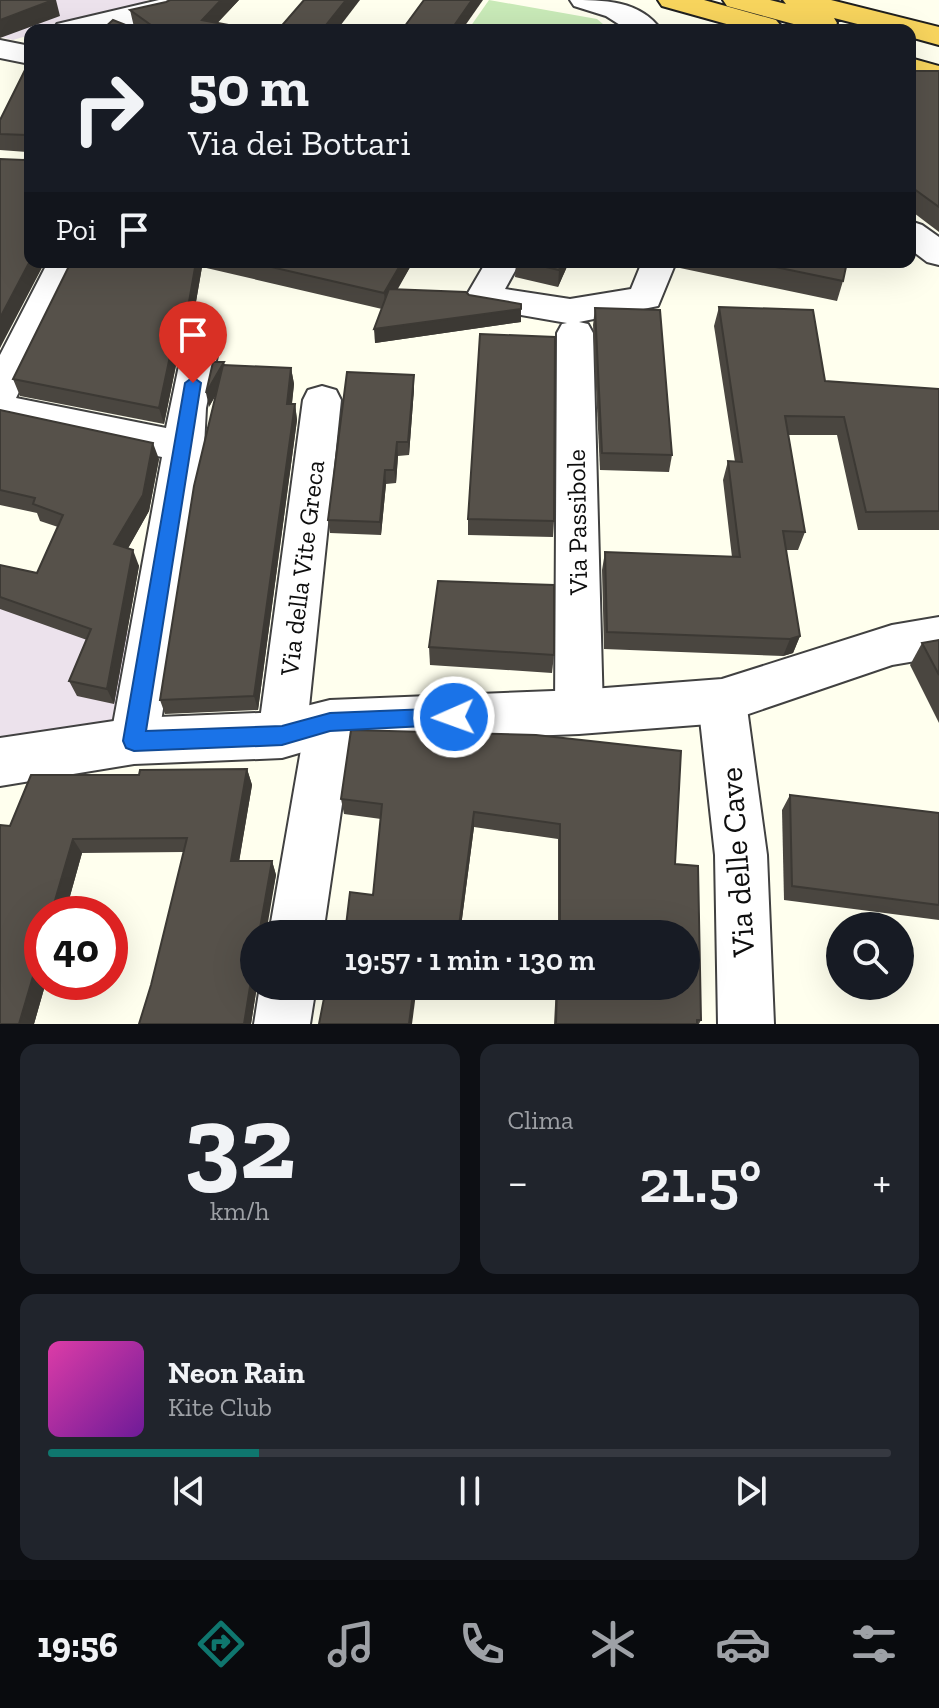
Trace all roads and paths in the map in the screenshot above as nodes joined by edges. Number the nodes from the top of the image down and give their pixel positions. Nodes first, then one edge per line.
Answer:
1 (180, 0) edge
2 (584, 0) edge
3 (672, 0) edge
4 (737, 0) edge
5 (797, 0) edge
6 (93, 24) edge
7 (638, 24) edge
8 (758, 24) edge
9 (827, 24) edge
10 (892, 24) edge
11 (916, 30) edge
12 (939, 36) edge
13 (916, 48) edge
14 (939, 54) edge
15 (916, 69) edge
16 (939, 75) edge
17 (62, 268) edge
18 (500, 268) edge
19 (657, 268) edge
20 (204, 332) dead end
21 (575, 333) dead end
22 (0, 392) edge
23 (322, 400) dead end
24 (0, 409) edge
25 (184, 447) junction
26 (939, 637) edge
27 (722, 701) junction
28 (579, 712) junction
29 (330, 722) junction
30 (282, 735) junction
31 (134, 741) junction
32 (0, 762) edge
33 (298, 920) edge
34 (286, 1000) edge
35 (282, 1024) edge
36 (746, 1024) edge

1 - 6 street
2 - 7 street
3 - 8 highway
4 - 9 highway
5 - 10 highway
11 - 12 highway
13 - 14 highway
15 - 16 highway
17 - 22 street
18 - 19 street
20 - 25 street
21 - 28 street, Via Passibole
23 - 30 street, Via della Vite Greca
24 - 25 street
25 - 31 street
26 - 27 street
27 - 28 street
27 - 36 street, Via delle Cave
28 - 29 street
29 - 30 street
29 - 33 street
30 - 31 street
31 - 32 street
34 - 35 street

